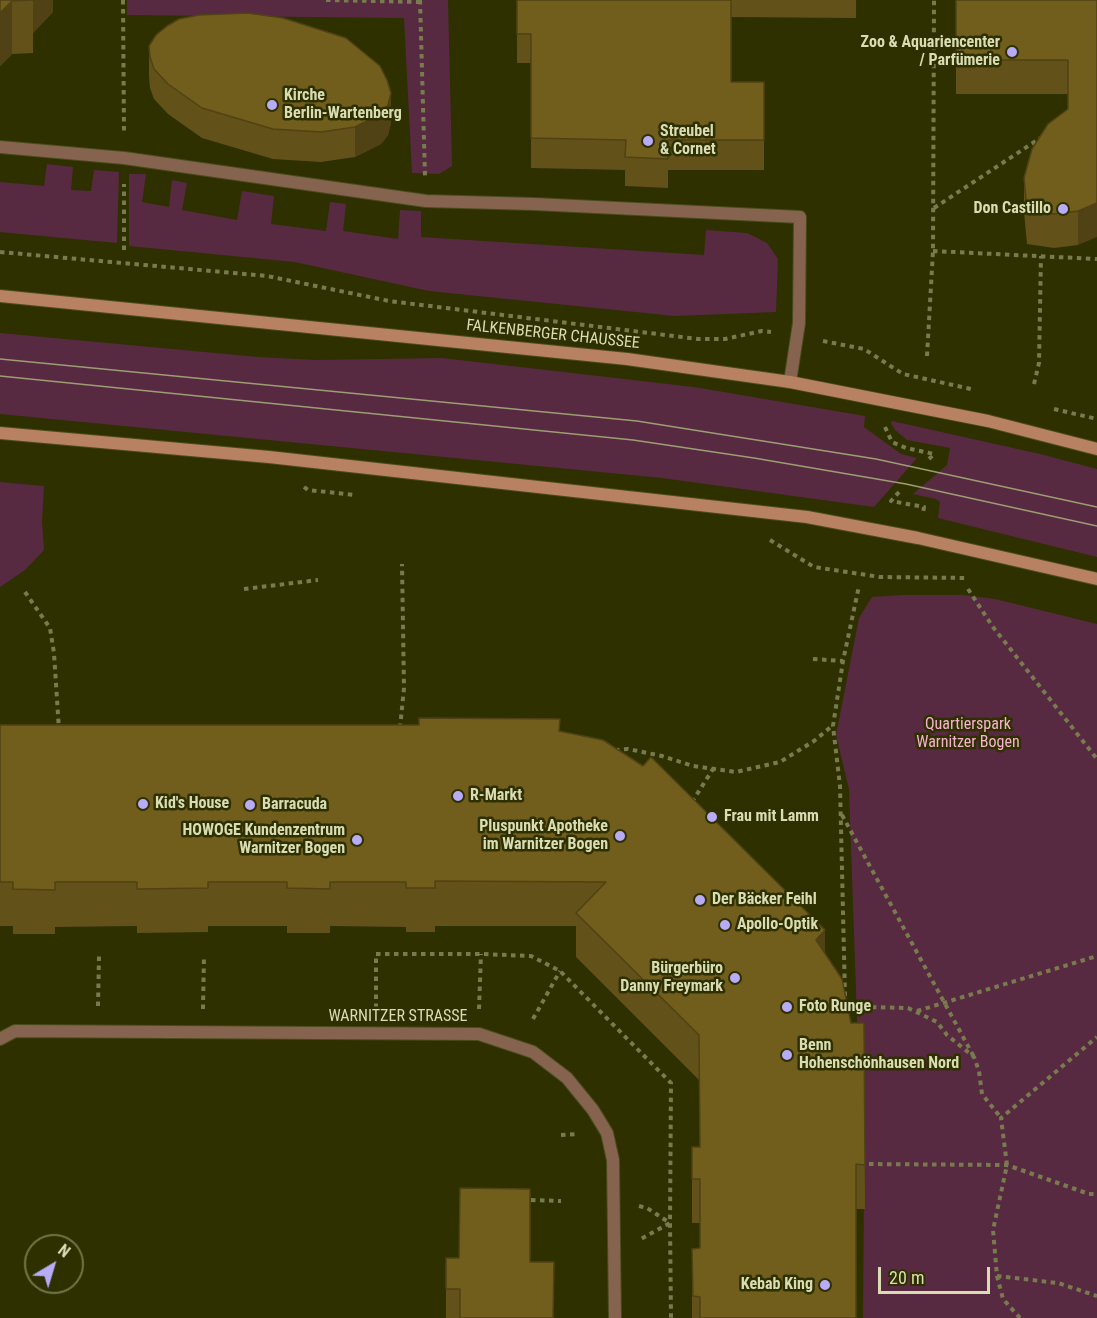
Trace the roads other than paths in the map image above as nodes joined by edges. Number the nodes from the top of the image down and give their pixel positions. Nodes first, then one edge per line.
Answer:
1 (0, 147) edge
2 (0, 296) edge
3 (790, 382) junction
4 (0, 434) edge
5 (1097, 449) edge
6 (1097, 579) edge
7 (0, 1039) edge
8 (615, 1318) edge

1 - 3 street
2 - 3 main road, FALKENBERGER CHAUSSEE
3 - 5 main road, FALKENBERGER CHAUSSEE
4 - 6 main road
7 - 8 street, WARNITZER STRASSE

